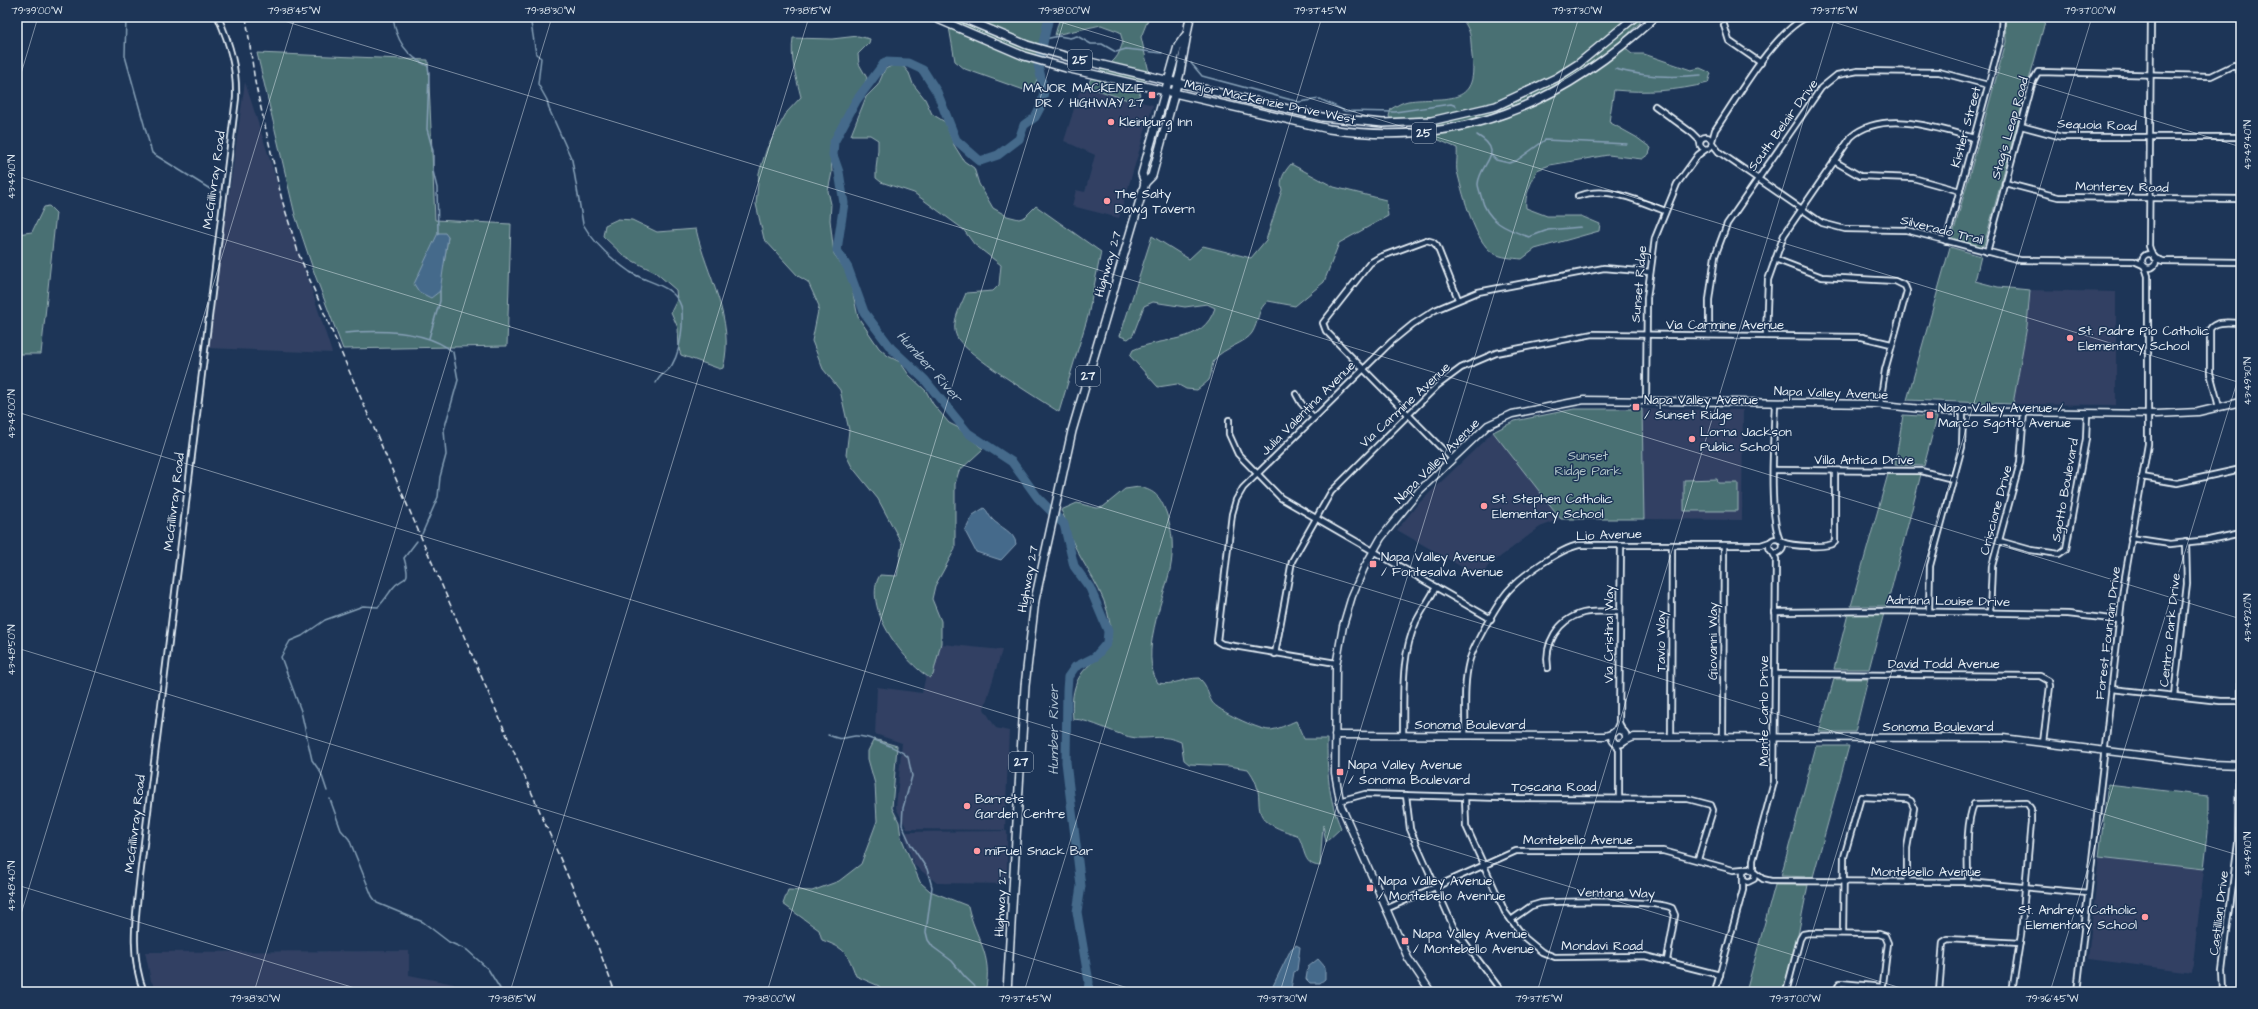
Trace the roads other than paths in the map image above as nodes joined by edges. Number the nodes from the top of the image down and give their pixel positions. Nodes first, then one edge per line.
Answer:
1 (218, 17) edge
2 (933, 17) edge
3 (960, 17) edge
4 (1190, 17) edge
5 (1635, 17) edge
6 (1656, 17) edge
7 (1807, 17) edge
8 (2002, 17) edge
9 (2151, 17) edge
10 (1724, 25) dead end
11 (1185, 36) junction
12 (1761, 63) junction
13 (2241, 73) edge
14 (2150, 74) junction
15 (1168, 80) junction
16 (1177, 83) junction
17 (1988, 85) junction
18 (1165, 91) junction
19 (1174, 94) junction
20 (1655, 106) dead end
21 (2021, 126) junction
22 (1715, 130) junction
23 (2241, 137) edge
24 (1974, 138) junction
25 (2150, 138) junction
26 (1702, 140) junction
27 (1712, 142) junction
28 (1707, 149) junction
29 (1719, 152) junction
30 (1698, 155) junction
31 (1834, 161) junction
32 (1758, 179) junction
33 (1145, 183) junction
34 (2005, 183) junction
35 (1960, 190) junction
36 (1578, 196) dead end
37 (2149, 198) junction
38 (2241, 199) edge
39 (1801, 208) junction
40 (1665, 211) junction
41 (1946, 241) junction
42 (2149, 246) junction
43 (1986, 252) junction
44 (2144, 256) junction
45 (2153, 256) junction
46 (1775, 259) junction
47 (2134, 261) junction
48 (2163, 261) junction
49 (2241, 262) edge
50 (2144, 266) junction
51 (2153, 266) junction
52 (1650, 272) junction
53 (2148, 276) junction
54 (1458, 299) junction
55 (2241, 323) edge
56 (1646, 335) junction
57 (1709, 335) junction
58 (1766, 336) junction
59 (1891, 344) junction
60 (1364, 369) junction
61 (1296, 394) dead end
62 (1646, 401) junction
63 (1775, 402) junction
64 (2241, 402) edge
65 (1880, 404) junction
66 (2219, 408) junction
67 (1963, 411) junction
68 (2024, 412) junction
69 (1408, 414) junction
70 (2087, 414) junction
71 (2148, 414) junction
72 (1314, 418) junction
73 (1229, 420) dead end
74 (1452, 459) junction
75 (2241, 469) edge
76 (1774, 470) junction
77 (1835, 471) junction
78 (1257, 474) junction
79 (2142, 477) junction
80 (1953, 479) junction
81 (1315, 518) junction
82 (1776, 531) junction
83 (2241, 533) edge
84 (2132, 538) junction
85 (1771, 541) junction
86 (2000, 541) junction
87 (1781, 542) junction
88 (2186, 542) junction
89 (1620, 545) junction
90 (1672, 545) junction
91 (1724, 545) junction
92 (1760, 545) junction
93 (1791, 545) junction
94 (1373, 551) junction
95 (1771, 551) junction
96 (1780, 551) junction
97 (1776, 560) junction
98 (1436, 587) junction
99 (1929, 611) junction
100 (1620, 612) junction
101 (1775, 612) junction
102 (1990, 613) junction
103 (1491, 619) junction
104 (2120, 620) junction
105 (1275, 654) junction
106 (1336, 662) junction
107 (1548, 668) dead end
108 (1775, 674) junction
109 (2241, 675) edge
110 (2112, 689) junction
111 (2174, 696) junction
112 (2241, 701) edge
113 (1620, 723) junction
114 (1614, 732) junction
115 (1624, 732) junction
116 (1335, 735) junction
117 (1403, 735) junction
118 (1465, 736) junction
119 (1605, 736) junction
120 (1634, 737) junction
121 (1671, 737) junction
122 (1723, 737) junction
123 (1775, 737) junction
124 (1614, 741) junction
125 (1625, 741) junction
126 (2043, 743) junction
127 (1619, 750) junction
128 (2104, 751) junction
129 (2240, 765) edge
130 (1406, 795) junction
131 (1465, 797) junction
132 (1619, 798) junction
133 (1339, 800) junction
134 (2239, 835) edge
135 (1698, 860) junction
136 (1753, 860) junction
137 (1483, 865) junction
138 (1745, 869) junction
139 (1733, 870) junction
140 (1754, 872) junction
141 (1743, 878) junction
142 (1763, 879) junction
143 (1751, 881) junction
144 (1843, 882) junction
145 (1907, 882) junction
146 (1968, 882) junction
147 (1435, 886) junction
148 (2024, 886) junction
149 (1743, 890) junction
150 (2088, 893) junction
151 (1386, 909) junction
152 (1511, 920) junction
153 (1843, 933) junction
154 (2020, 944) junction
155 (1667, 960) junction
156 (1720, 975) junction
157 (1883, 990) edge
158 (2077, 991) edge
159 (144, 992) edge
160 (1007, 992) edge
161 (1431, 992) edge
162 (1502, 992) edge
163 (1715, 992) edge
164 (1786, 992) edge
165 (1835, 992) edge
166 (1939, 992) edge
167 (2012, 992) edge
168 (2090, 992) edge
169 (2223, 992) edge

1 - 159 street, McGillivray Road
2 - 18 main road, Major MacKenzie Drive West / 25
3 - 15 main road, Major MacKenzie Drive West / 25
4 - 11 main road, Highway 27 / 27
5 - 16 main road, Major MacKenzie Drive West / 25
6 - 19 main road, Major MacKenzie Drive West / 25
7 - 12 street
8 - 17 street, Kistler Street
9 - 14 street
10 - 12 street
11 - 15 main road, Highway 27 / 27
11 - 16 main road, Highway 27 / 27
12 - 22 street
13 - 14 street
14 - 21 street, Stag's Leap Road
14 - 25 street
15 - 16 main road, Major MacKenzie Drive West / 25
15 - 18 main road, Highway 27 / 27
16 - 19 main road, Highway 27 / 27
17 - 24 street, Kistler Street
17 - 32 street, South Belair Drive
18 - 19 main road, Major MacKenzie Drive West / 25
18 - 33 main road, Highway 27 / 27
19 - 33 main road, Highway 27 / 27
20 - 26 street
21 - 25 street, Sequoia Road
21 - 34 street, Stag's Leap Road
22 - 26 street
22 - 27 street
23 - 25 street, Sequoia Road
24 - 31 street
24 - 35 street, Kistler Street
25 - 37 street
26 - 27 street, Silverado Trail
26 - 28 street
26 - 30 street, Sunset Ridge
27 - 28 street, Sunset Ridge
27 - 29 street, Silverado Trail
28 - 29 street, Silverado Trail
28 - 30 street, Sunset Ridge
29 - 32 street, Silverado Trail
30 - 40 street, Sunset Ridge
31 - 35 street
31 - 39 street
32 - 39 street, Silverado Trail
32 - 57 street, South Belair Drive
33 - 160 main road, Highway 27 / 27
34 - 37 street, Monterey Road
34 - 43 street, Stag's Leap Road
35 - 41 street, Kistler Street
36 - 40 street
37 - 38 street, Monterey Road
37 - 42 street
39 - 41 street, Silverado Trail
39 - 46 street
40 - 52 street, Sunset Ridge
41 - 43 street, Silverado Trail
42 - 44 street
42 - 45 street
43 - 47 street, Silverado Trail
44 - 45 street, Silverado Trail
44 - 47 street, Silverado Trail
44 - 50 street, Forest Fountain Drive
45 - 48 street
45 - 51 street
46 - 58 street
46 - 59 street
47 - 50 street, Silverado Trail
48 - 49 street
48 - 51 street
50 - 51 street
50 - 53 street, Forest Fountain Drive
51 - 53 street, Forest Fountain Drive
52 - 54 street, Julia Valentina Avenue
52 - 56 street, Sunset Ridge
53 - 71 street, Forest Fountain Drive
54 - 60 street, Julia Valentina Avenue
54 - 60 street
55 - 66 street
56 - 57 street, Via Carmine Avenue
56 - 62 street, Sunset Ridge
56 - 69 street, Via Carmine Avenue
57 - 58 street, Via Carmine Avenue
58 - 59 street, Via Carmine Avenue
59 - 65 street
60 - 69 street
60 - 72 street, Julia Valentina Avenue
61 - 72 street
62 - 63 street, Napa Valley Avenue
62 - 74 street, Napa Valley Avenue
63 - 65 street, Napa Valley Avenue
63 - 76 street
64 - 66 street, Napa Valley Avenue
65 - 67 street, Napa Valley Avenue
66 - 71 street, Napa Valley Avenue
67 - 68 street, Napa Valley Avenue
67 - 80 street
68 - 70 street, Napa Valley Avenue
68 - 86 street, Criscione Drive
69 - 74 street
69 - 81 street, Via Carmine Avenue
70 - 71 street, Napa Valley Avenue
70 - 86 street, Sgotto Boulevard
71 - 79 street, Forest Fountain Drive
72 - 78 street, Julia Valentina Avenue
73 - 78 street
74 - 94 street, Napa Valley Avenue
75 - 79 street
76 - 77 street, Villa Antica Drive
76 - 82 street
77 - 80 street, Villa Antica Drive
77 - 93 street
78 - 81 street
78 - 105 street, Julia Valentina Avenue
79 - 84 street, Forest Fountain Drive
80 - 99 street
81 - 94 street
81 - 105 street, Via Carmine Avenue
82 - 85 street
82 - 87 street
83 - 88 street
84 - 88 street
84 - 104 street, Forest Fountain Drive
85 - 87 street
85 - 92 street, Lio Avenue
85 - 95 street, Monte Carlo Drive
86 - 102 street, Criscione Drive
87 - 93 street
87 - 96 street, Monte Carlo Drive
88 - 111 street, Centro Park Drive
89 - 90 street, Lio Avenue
89 - 100 street, Via Cristina Way
89 - 103 street, Lio Avenue
90 - 91 street, Lio Avenue
90 - 121 street, Tavio Way
91 - 92 street, Lio Avenue
91 - 122 street, Giovanni Way
92 - 95 street, Lio Avenue
93 - 96 street
94 - 98 street
94 - 106 street, Napa Valley Avenue
95 - 96 street
95 - 97 street, Monte Carlo Drive
96 - 97 street, Monte Carlo Drive
97 - 101 street, Monte Carlo Drive
98 - 103 street
98 - 117 street
99 - 101 street, Adriana Louise Drive
99 - 102 street, Adriana Louise Drive
100 - 107 street
100 - 113 street, Via Cristina Way
101 - 108 street, Monte Carlo Drive
102 - 104 street, Adriana Louise Drive
103 - 118 street, Lio Avenue
104 - 110 street, Forest Fountain Drive
105 - 106 street, Julia Valentina Avenue
106 - 116 street, Napa Valley Avenue
108 - 123 street, Monte Carlo Drive
108 - 126 street, David Todd Avenue
109 - 112 street
110 - 111 street
110 - 128 street, Forest Fountain Drive
111 - 112 street
113 - 114 street
113 - 115 street, Via Cristina Way
114 - 115 street
114 - 119 street, Sonoma Boulevard
114 - 124 street
115 - 120 street, Sonoma Boulevard
115 - 125 street
116 - 117 street, Sonoma Boulevard
116 - 133 street, Napa Valley Avenue
117 - 118 street, Sonoma Boulevard
118 - 119 street, Sonoma Boulevard
119 - 124 street, Sonoma Boulevard
120 - 121 street, Sonoma Boulevard
120 - 125 street, Sonoma Boulevard
121 - 122 street, Sonoma Boulevard
122 - 123 street, Sonoma Boulevard
123 - 126 street, Sonoma Boulevard
123 - 136 street, Monte Carlo Drive
124 - 125 street
124 - 127 street
125 - 127 street
126 - 128 street, Sonoma Boulevard
127 - 132 street
128 - 129 street, Sonoma Boulevard
128 - 150 street, Forest Fountain Drive
129 - 134 street, Castillian Drive
130 - 131 street, Toscana Road
130 - 133 street, Toscana Road
130 - 147 street
131 - 132 street, Toscana Road
131 - 137 street, Mondavi Road
132 - 135 street, Toscana Road
133 - 151 street, Napa Valley Avenue
134 - 169 street, Castillian Drive
135 - 137 street, Montebello Avenue
135 - 139 street, Montebello Avenue
136 - 138 street, Monte Carlo Drive
136 - 140 street, Monte Carlo Drive
137 - 147 street, Montebello Avenue
137 - 152 street, Mondavi Road
138 - 139 street, Montebello Avenue
138 - 140 street, Montebello Avenue
138 - 141 street
139 - 141 street, Montebello Avenue
140 - 142 street, Montebello Avenue
140 - 143 street
141 - 143 street
141 - 149 street
142 - 143 street, Montebello Avenue
142 - 144 street, Montebello Avenue
143 - 149 street
144 - 145 street, Montebello Avenue
144 - 145 street
144 - 153 street
145 - 146 street, Montebello Avenue
146 - 148 street, Montebello Avenue
146 - 148 street
147 - 151 street, Montebello Avenue
147 - 162 street
148 - 150 street, Montebello Avenue
148 - 154 street
149 - 156 street
150 - 158 street, Forest Fountain Drive
151 - 161 street, Napa Valley Avenue
152 - 155 street, Mondavi Road
152 - 155 street, Ventana Way
153 - 157 street
153 - 164 street
154 - 166 street
154 - 167 street
155 - 156 street, Mondavi Road
156 - 163 street
157 - 165 street
158 - 168 street

